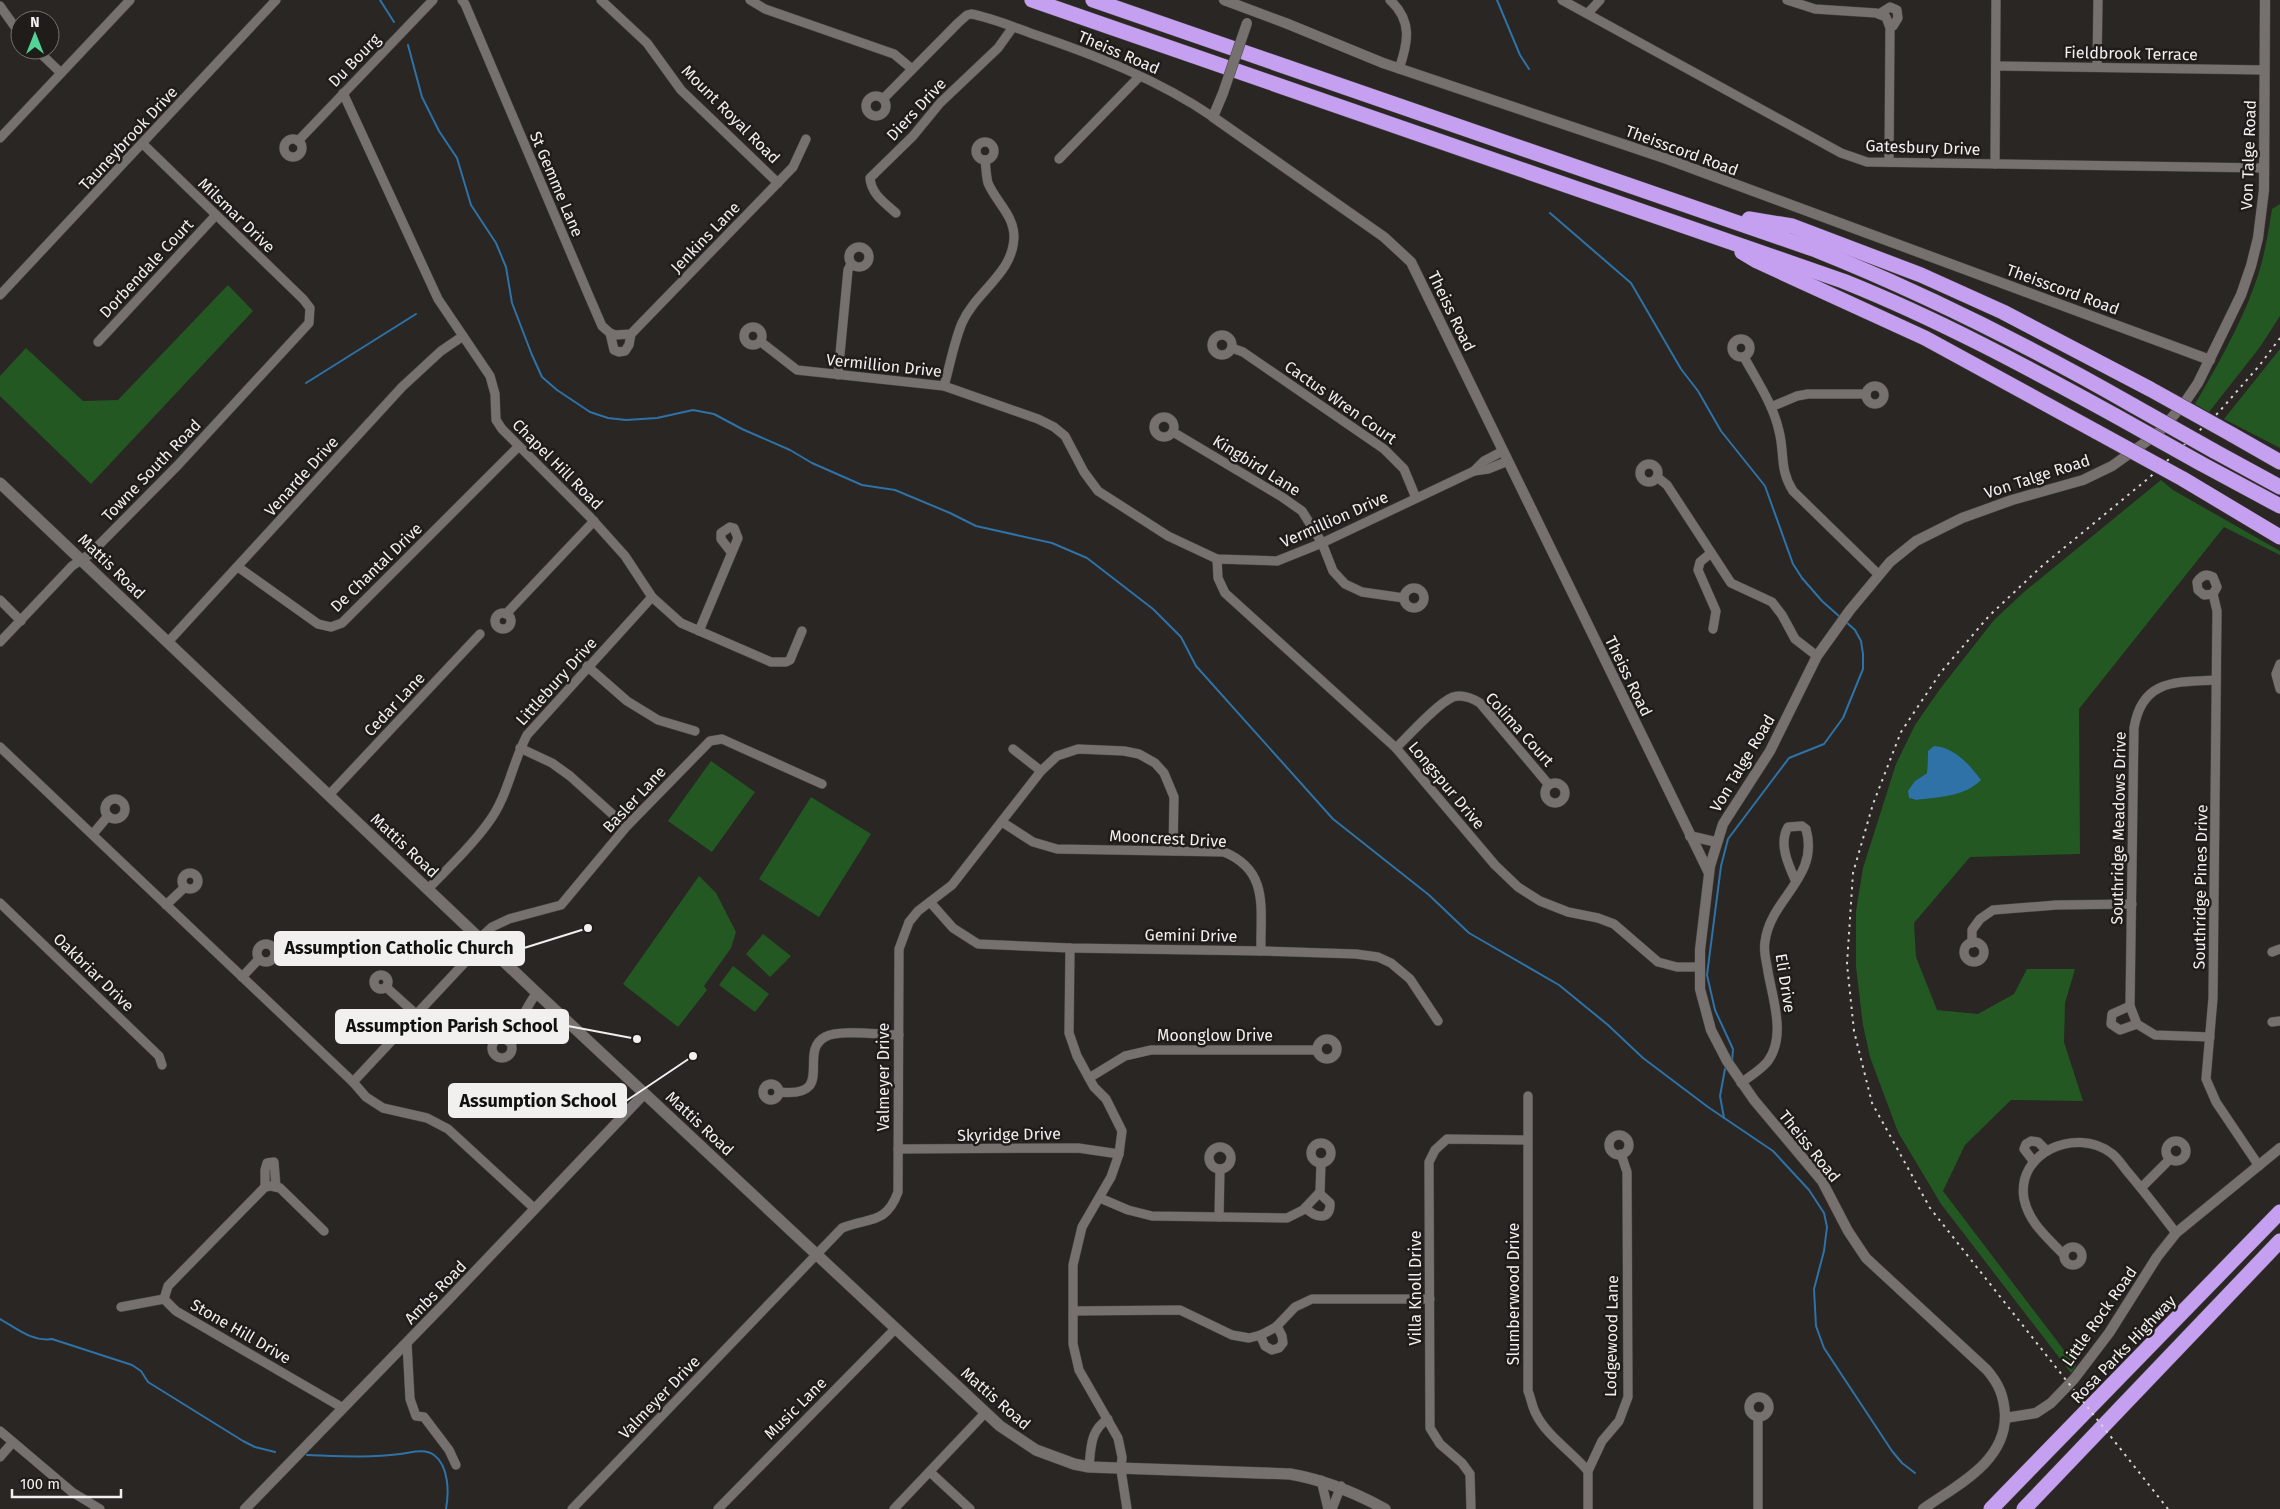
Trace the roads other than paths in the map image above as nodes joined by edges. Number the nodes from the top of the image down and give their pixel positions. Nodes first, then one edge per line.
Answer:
1 (130, 0) edge
2 (276, 0) edge
3 (432, 0) edge
4 (462, 0) edge
5 (601, 0) edge
6 (750, 0) edge
7 (1032, 0) edge
8 (1093, 0) edge
9 (1224, 0) edge
10 (1390, 0) edge
11 (1562, 0) edge
12 (1600, 0) edge
13 (1787, 0) edge
14 (1996, 0) edge
15 (2098, 0) edge
16 (2265, 0) edge
17 (0, 6) edge
18 (1251, 9) junction
19 (1588, 13) junction
20 (10, 20) edge
21 (1013, 26) junction
22 (47, 60) edge
23 (1996, 66) junction
24 (2097, 67) junction
25 (912, 69) junction
26 (1398, 69) junction
27 (2265, 70) junction
28 (61, 73) junction
29 (1139, 77) junction
30 (343, 93) junction
31 (884, 99) dead end
32 (1213, 117) junction
33 (0, 138) edge
34 (806, 139) dead end
35 (298, 141) dead end
36 (143, 144) junction
37 (1059, 159) dead end
38 (986, 160) dead end
39 (1889, 162) junction
40 (1995, 164) junction
41 (2264, 168) junction
42 (778, 183) junction
43 (1704, 211) junction
44 (896, 214) dead end
45 (216, 215) junction
46 (1717, 236) junction
47 (851, 264) dead end
48 (0, 295) edge
49 (310, 308) joint
50 (610, 333) junction
51 (631, 334) junction
52 (463, 336) junction
53 (98, 342) dead end
54 (761, 342) dead end
55 (1232, 348) dead end
56 (1744, 356) dead end
57 (2210, 360) junction
58 (838, 375) junction
59 (944, 386) junction
60 (1866, 394) dead end
61 (1771, 406) junction
62 (1173, 432) dead end
63 (518, 447) junction
64 (1505, 456) junction
65 (2280, 462) edge
66 (1657, 477) dead end
67 (0, 483) edge
68 (2280, 487) edge
69 (1416, 498) junction
70 (2280, 506) edge
71 (594, 521) junction
72 (2278, 535) edge
73 (1322, 543) junction
74 (731, 552) dead end
75 (1711, 552) junction
76 (1217, 559) junction
77 (81, 560) junction
78 (238, 567) junction
79 (1878, 574) junction
80 (2213, 594) dead end
81 (652, 597) junction
82 (1404, 598) dead end
83 (0, 600) edge
84 (506, 614) dead end
85 (21, 621) junction
86 (1713, 629) dead end
87 (699, 631) junction
88 (802, 631) dead end
89 (480, 634) dead end
90 (0, 642) edge
91 (168, 642) junction
92 (1817, 656) junction
93 (2280, 664) edge
94 (588, 666) junction
95 (2216, 680) junction
96 (2280, 689) edge
97 (695, 731) dead end
98 (0, 747) edge
99 (520, 748) junction
100 (1396, 748) junction
101 (1013, 749) dead end
102 (1041, 771) junction
103 (822, 784) dead end
104 (1549, 785) dead end
105 (329, 795) junction
106 (108, 816) dead end
107 (620, 821) dead end
108 (1002, 822) junction
109 (93, 834) junction
110 (1690, 836) junction
111 (1716, 842) junction
112 (1173, 851) junction
113 (1709, 873) junction
114 (1796, 882) junction
115 (185, 887) dead end
116 (428, 889) junction
117 (0, 902) edge
118 (930, 902) junction
119 (2132, 904) junction
120 (166, 905) junction
121 (482, 940) junction
122 (1972, 943) dead end
123 (1070, 948) junction
124 (1261, 951) junction
125 (259, 959) dead end
126 (1699, 967) junction
127 (242, 977) junction
128 (386, 987) dead end
129 (537, 993) junction
130 (2130, 1006) junction
131 (417, 1015) junction
132 (1438, 1021) dead end
133 (2137, 1024) junction
134 (898, 1035) junction
135 (2210, 1038) junction
136 (508, 1041) dead end
137 (1317, 1050) dead end
138 (162, 1065) dead end
139 (1089, 1078) junction
140 (353, 1082) junction
141 (1741, 1083) junction
142 (780, 1092) dead end
143 (644, 1094) junction
144 (1528, 1096) dead end
145 (1527, 1140) junction
146 (2280, 1148) edge
147 (898, 1149) junction
148 (2046, 1151) junction
149 (1119, 1154) junction
150 (1621, 1154) dead end
151 (2170, 1159) dead end
152 (2034, 1162) junction
153 (1321, 1164) dead end
154 (2259, 1166) junction
155 (1220, 1169) dead end
156 (2142, 1188) junction
157 (1319, 1193) junction
158 (1100, 1198) junction
159 (1306, 1208) junction
160 (534, 1209) junction
161 (2280, 1212) edge
162 (1220, 1217) junction
163 (324, 1231) dead end
164 (2176, 1233) junction
165 (2280, 1241) edge
166 (2064, 1254) dead end
167 (817, 1256) junction
168 (2280, 1256) edge
169 (2225, 1298) junction
170 (164, 1299) junction
171 (1430, 1299) junction
172 (121, 1307) dead end
173 (1074, 1311) junction
174 (1277, 1326) junction
175 (895, 1329) junction
176 (1260, 1335) junction
177 (407, 1343) junction
178 (343, 1408) junction
179 (984, 1413) junction
180 (1758, 1417) dead end
181 (2005, 1418) junction
182 (1108, 1419) junction
183 (0, 1431) edge
184 (12, 1443) junction
185 (0, 1457) edge
186 (456, 1465) dead end
187 (1089, 1467) junction
188 (1120, 1470) junction
189 (1588, 1471) junction
190 (930, 1472) junction
191 (1321, 1480) junction
192 (1341, 1486) junction
193 (100, 1509) edge
194 (245, 1509) edge
195 (572, 1509) edge
196 (718, 1509) edge
197 (894, 1509) edge
198 (970, 1509) edge
199 (1127, 1509) edge
200 (1328, 1509) edge
201 (1332, 1509) edge
202 (1385, 1509) edge
203 (1471, 1509) edge
204 (1588, 1509) edge
205 (1758, 1509) edge
206 (1923, 1509) edge
207 (1991, 1509) edge
208 (2024, 1509) edge

1 - 28 street
2 - 36 street, Tauneybrook Drive
3 - 30 street, Du Bourg
4 - 50 street, St Gemme Lane
5 - 42 street, Mount Royal Road
6 - 25 street
7 - 46 highway
8 - 43 highway
9 - 18 street
10 - 26 street
11 - 19 street, Gatesbury Drive
12 - 19 street
13 - 39 street
14 - 23 street
15 - 24 street
16 - 27 street, Von Talge Road
17 - 20 street
18 - 26 street, Theisscord Road
18 - 32 street, bridge
19 - 39 street, Gatesbury Drive
21 - 25 street, Theiss Road
21 - 29 street, Theiss Road
21 - 44 street, Diers Drive
22 - 28 street
23 - 24 street, Fieldbrook Terrace
23 - 40 street
24 - 27 street, Fieldbrook Terrace
25 - 31 street
26 - 57 street, Theisscord Road
27 - 41 street, Von Talge Road
28 - 33 street
29 - 32 street, Theiss Road
29 - 37 street
30 - 35 street, Du Bourg
30 - 52 street, Chapel Hill Road
32 - 64 street, Theiss Road
34 - 42 street, Jenkins Lane
36 - 45 street, Milsmar Drive
36 - 48 street, Tauneybrook Drive
38 - 59 street
39 - 40 street, Gatesbury Drive
40 - 41 street, Gatesbury Drive
41 - 57 street, Von Talge Road
42 - 51 street, Jenkins Lane
43 - 65 highway, bridge
43 - 68 highway, bridge
45 - 49 street, Milsmar Drive
45 - 53 street, Dorbendale Court
46 - 70 highway, bridge
46 - 72 highway, bridge
47 - 58 street
49 - 77 street, Towne South Road
50 - 51 street
50 - 51 street, St Gemme Lane
52 - 63 street, Chapel Hill Road
52 - 78 street, Venarde Drive
54 - 58 street, Vermillion Drive
55 - 69 street, Cactus Wren Court
56 - 61 street
57 - 79 street, Von Talge Road
58 - 59 street, Vermillion Drive
59 - 76 street, Vermillion Drive
60 - 61 street
61 - 79 street
62 - 73 street, Kingbird Lane
63 - 71 street, Chapel Hill Road
63 - 78 street, De Chantal Drive
64 - 69 street, Vermillion Drive
64 - 110 street, Theiss Road
66 - 75 street
67 - 77 main road, Mattis Road
69 - 73 street, Vermillion Drive
71 - 81 street, Chapel Hill Road
71 - 84 street
73 - 76 street, Vermillion Drive
73 - 82 street, Kingbird Lane
74 - 87 street
75 - 86 street
75 - 92 street
76 - 100 street, Longspur Drive
77 - 85 street, Towne South Road
77 - 91 main road, Mattis Road
78 - 91 street, Venarde Drive
79 - 92 street, Von Talge Road
80 - 95 street, Southridge Pines Drive
81 - 87 street, Chapel Hill Road
81 - 94 street, Littlebury Drive
83 - 85 street
85 - 90 street, Towne South Road
87 - 88 street, Chapel Hill Road
89 - 105 street, Cedar Lane
91 - 105 main road, Mattis Road
92 - 111 street, Von Talge Road
93 - 96 street
94 - 97 street
94 - 99 street, Littlebury Drive
95 - 119 street, Southridge Meadows Drive
95 - 135 street, Southridge Pines Drive
98 - 109 street
99 - 107 street
99 - 116 street, Littlebury Drive
100 - 104 street, Colima Court
100 - 126 street, Longspur Drive
101 - 102 street
102 - 108 street, Valmeyer Drive
102 - 112 street, Valmeyer Drive
103 - 121 street, Basler Lane
105 - 116 main road, Mattis Road
106 - 109 street
108 - 112 street, Mooncrest Drive
108 - 118 street, Valmeyer Drive
109 - 120 street
110 - 111 street
110 - 113 street, Theiss Road
111 - 113 street, Theiss Road
112 - 124 street, Mooncrest Drive
113 - 126 street, Theiss Road
114 - 114 street, Eli Drive
114 - 141 street, Eli Drive
115 - 120 street
116 - 121 main road, Mattis Road
117 - 138 street, Oakbriar Drive
118 - 123 street, Gemini Drive
118 - 134 street, Valmeyer Drive
119 - 122 street
119 - 130 street, Southridge Meadows Drive
120 - 127 street
121 - 129 main road, Mattis Road
121 - 131 street
123 - 124 street, Gemini Drive
123 - 139 street
124 - 132 street, Gemini Drive
125 - 127 street
126 - 141 street, Theiss Road
127 - 140 street
128 - 131 street
129 - 136 street
129 - 143 main road, Mattis Road
130 - 133 street, Southridge Meadows Drive
130 - 133 street
131 - 140 street
133 - 135 street
134 - 142 street
134 - 147 street, Valmeyer Drive
135 - 154 street, Southridge Pines Drive
137 - 139 street, Moonglow Drive
139 - 149 street
140 - 160 street
141 - 181 street, Theiss Road
143 - 160 street, Ambs Road
143 - 167 main road, Mattis Road
144 - 145 street, Slumberwood Drive
145 - 171 street, Villa Knoll Drive
145 - 189 street, Slumberwood Drive
146 - 154 street, Little Rock Road
147 - 149 street, Skyridge Drive
147 - 167 street, Valmeyer Drive
148 - 152 street
148 - 152 street
148 - 156 street
149 - 158 street
150 - 189 street, Lodgewood Lane
151 - 156 street
152 - 166 street
153 - 157 street
154 - 164 street, Little Rock Road
155 - 162 street
156 - 164 street
157 - 159 street
157 - 159 street
158 - 162 street
158 - 173 street
159 - 162 street
160 - 177 street, Ambs Road
161 - 207 highway, Rosa Parks Highway
163 - 170 street
164 - 181 street, Little Rock Road
165 - 169 highway
167 - 175 main road, Mattis Road
167 - 195 street, Valmeyer Drive
168 - 169 highway
169 - 208 highway
170 - 172 street
170 - 178 street, Stone Hill Drive
171 - 174 street
171 - 203 street, Villa Knoll Drive
173 - 176 street
173 - 182 street
174 - 176 street
174 - 176 street
175 - 179 main road, Mattis Road
175 - 196 street, Music Lane
177 - 178 street, Ambs Road
177 - 186 street
178 - 194 street, Ambs Road
179 - 187 main road, Mattis Road
179 - 190 street
180 - 205 street
181 - 206 street
182 - 187 street
182 - 188 street
183 - 184 street
184 - 185 street
184 - 193 street
187 - 188 main road, Mattis Road
188 - 191 main road, Mattis Road
188 - 199 street
189 - 204 street, Lodgewood Lane
190 - 197 street
190 - 198 street
191 - 192 main road, Mattis Road
191 - 200 street
192 - 201 street
192 - 202 main road, Mattis Road

